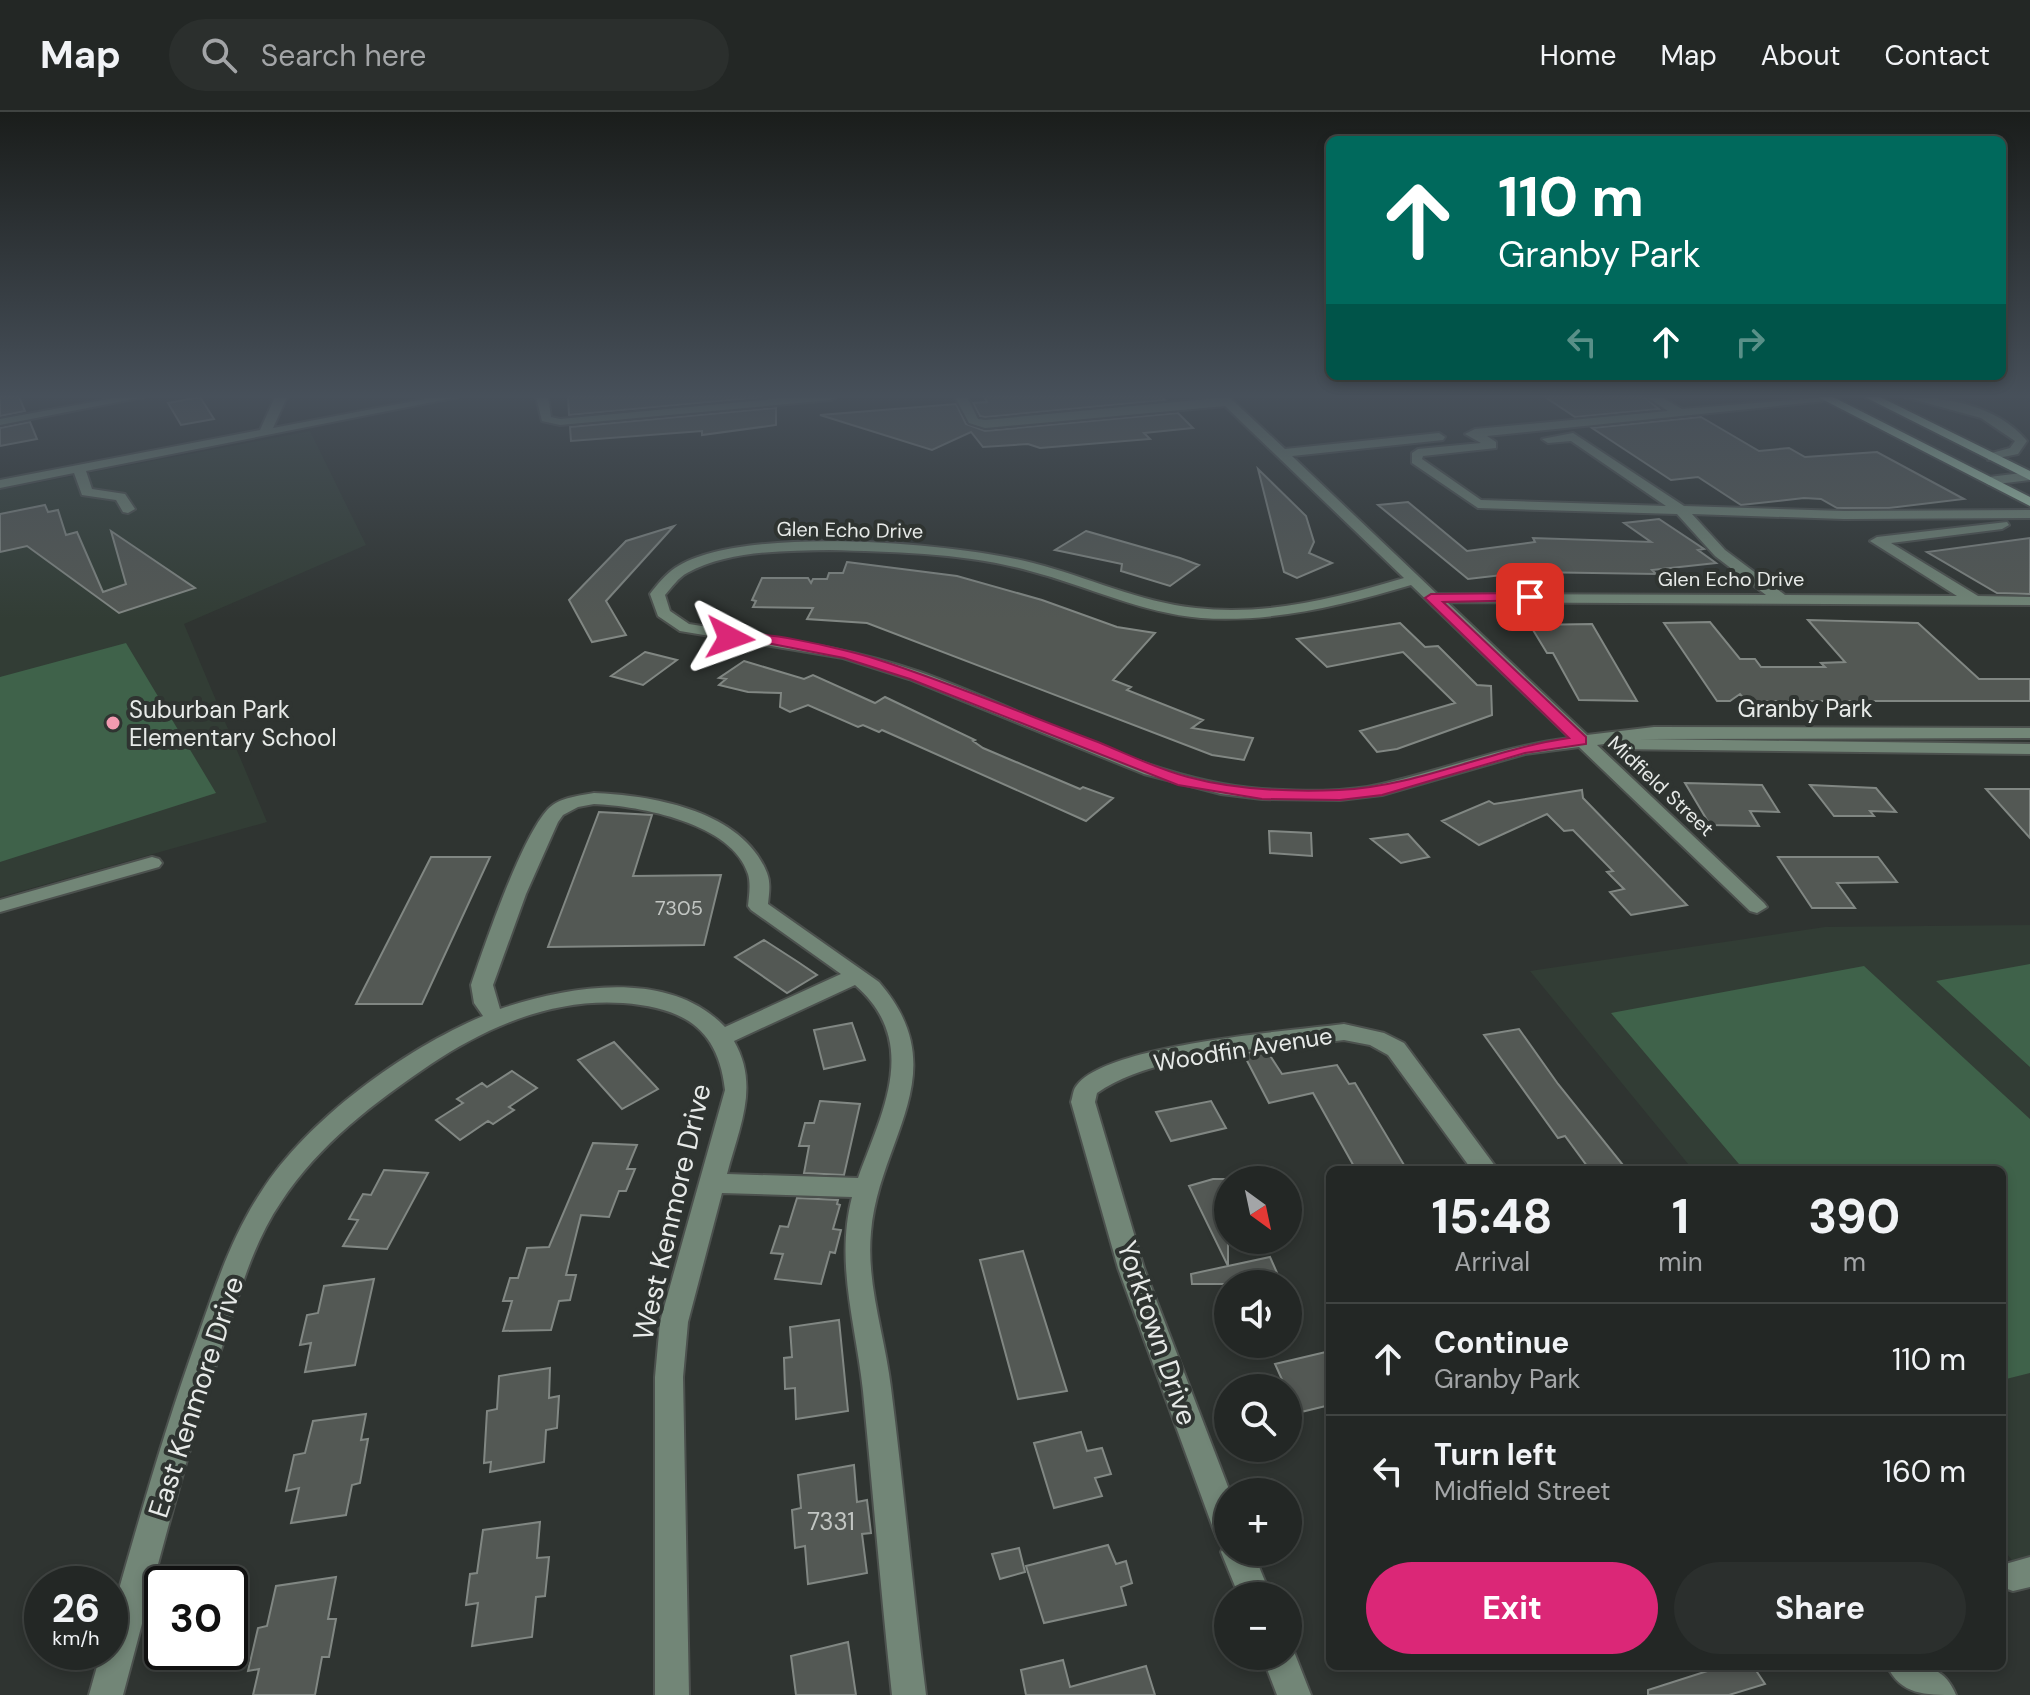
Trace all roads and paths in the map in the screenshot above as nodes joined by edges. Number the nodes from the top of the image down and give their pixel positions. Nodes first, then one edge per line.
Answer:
1 (85, 471) edge
2 (1300, 471) edge
3 (1431, 471) edge
4 (1623, 471) edge
5 (1969, 471) edge
6 (80, 472) junction
7 (2030, 476) edge
8 (1989, 481) junction
9 (0, 484) edge
10 (0, 495) edge
11 (2030, 502) edge
12 (128, 509) dead end
13 (1681, 510) junction
14 (2030, 514) edge
15 (2030, 524) edge
16 (1413, 580) junction
17 (1431, 598) junction
18 (1780, 599) junction
19 (1975, 601) junction
20 (2030, 601) edge
21 (1038, 725) joint
22 (2030, 733) edge
23 (1581, 741) junction
24 (2030, 749) edge
25 (152, 863) dead end
26 (0, 906) edge
27 (1757, 907) dead end
28 (857, 975) junction
29 (495, 1018) junction
30 (721, 1038) junction
31 (1093, 1136) joint
32 (1483, 1166) edge
33 (711, 1183) junction
34 (867, 1188) junction
35 (1214, 1490) edge
36 (1284, 1670) edge
37 (1909, 1670) edge
38 (106, 1695) edge
39 (672, 1695) edge
40 (909, 1695) edge
41 (1294, 1695) edge
42 (1939, 1695) edge

1 - 6 street
2 - 16 street, Midfield Street
3 - 13 street
4 - 13 street
5 - 8 main road
6 - 9 street
6 - 10 street
6 - 12 street
7 - 8 street
8 - 11 main road
13 - 14 street
13 - 18 street
15 - 19 street
16 - 17 street, Midfield Street
16 - 21 street, Glen Echo Drive
17 - 18 street, Glen Echo Drive
17 - 23 street, Midfield Street
18 - 19 street, Glen Echo Drive
19 - 20 street, Glen Echo Drive
21 - 23 street, Granby Park
22 - 23 street, Granby Park
23 - 24 street, Granby Park
23 - 27 street, Midfield Street
25 - 26 street
28 - 29 street
28 - 30 street
28 - 34 street
29 - 30 street, West Kenmore Drive
29 - 38 street, East Kenmore Drive
30 - 33 street, West Kenmore Drive
31 - 32 street, Woodfin Avenue
31 - 35 street, Yorktown Drive
33 - 34 street
33 - 39 street, West Kenmore Drive
34 - 40 street
36 - 41 street
37 - 42 street

